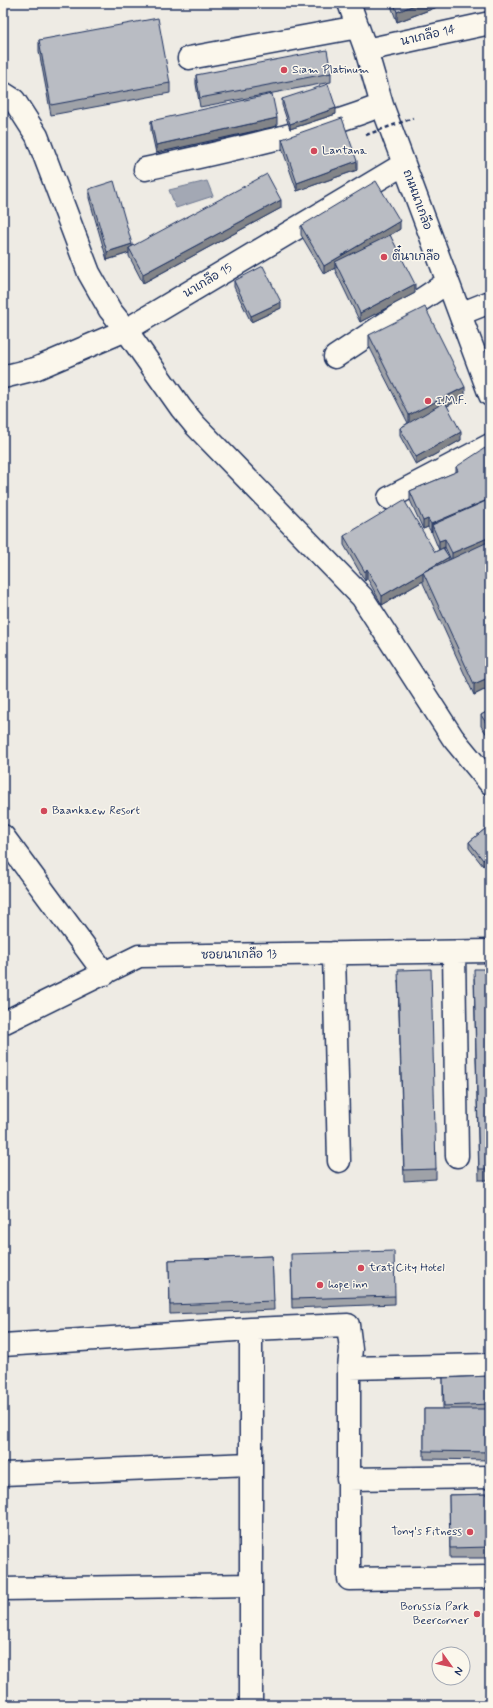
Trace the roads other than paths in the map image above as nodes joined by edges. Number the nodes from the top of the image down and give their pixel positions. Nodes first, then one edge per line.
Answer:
1 (349, 3) edge
2 (490, 23) edge
3 (358, 27) junction
4 (366, 50) junction
5 (188, 58) dead end
6 (3, 93) edge
7 (382, 105) junction
8 (404, 164) junction
9 (145, 169) dead end
10 (448, 282) junction
11 (490, 302) edge
12 (460, 314) junction
13 (126, 330) junction
14 (335, 357) dead end
15 (3, 378) edge
16 (490, 395) edge
17 (490, 445) edge
18 (388, 498) dead end
19 (490, 783) edge
20 (3, 836) edge
21 (490, 951) edge
22 (454, 952) junction
23 (334, 953) junction
24 (105, 974) junction
25 (3, 1023) edge
26 (457, 1156) dead end
27 (339, 1161) dead end
28 (251, 1329) junction
29 (3, 1345) edge
30 (490, 1365) edge
31 (349, 1368) junction
32 (251, 1464) junction
33 (3, 1474) edge
34 (490, 1477) edge
35 (348, 1479) junction
36 (490, 1577) edge
37 (251, 1585) junction
38 (3, 1589) edge
39 (251, 1705) edge

1 - 3 street, ถนนนาเกลือ
2 - 4 street, นาเกลือ 14
3 - 4 street, ถนนนาเกลือ
3 - 5 street
4 - 7 street, ถนนนาเกลือ
6 - 13 street
7 - 8 street, ถนนนาเกลือ
7 - 9 street
8 - 10 street, ถนนนาเกลือ
8 - 13 street, นาเกลือ 15
10 - 12 street, ถนนนาเกลือ
10 - 14 street
11 - 12 street
12 - 16 street, ถนนนาเกลือ
13 - 15 street, นาเกลือ 15
13 - 19 street
17 - 18 street
20 - 24 street
21 - 22 street, ซอยนาเกลือ 13
22 - 23 street, ซอยนาเกลือ 13
22 - 26 street
23 - 24 street, ซอยนาเกลือ 13
23 - 27 street
24 - 25 street, ซอยนาเกลือ 13
28 - 29 street
28 - 31 street
28 - 32 street
30 - 31 street
31 - 35 street
32 - 33 street
32 - 37 street
34 - 35 street
35 - 36 street
37 - 38 street
37 - 39 street

